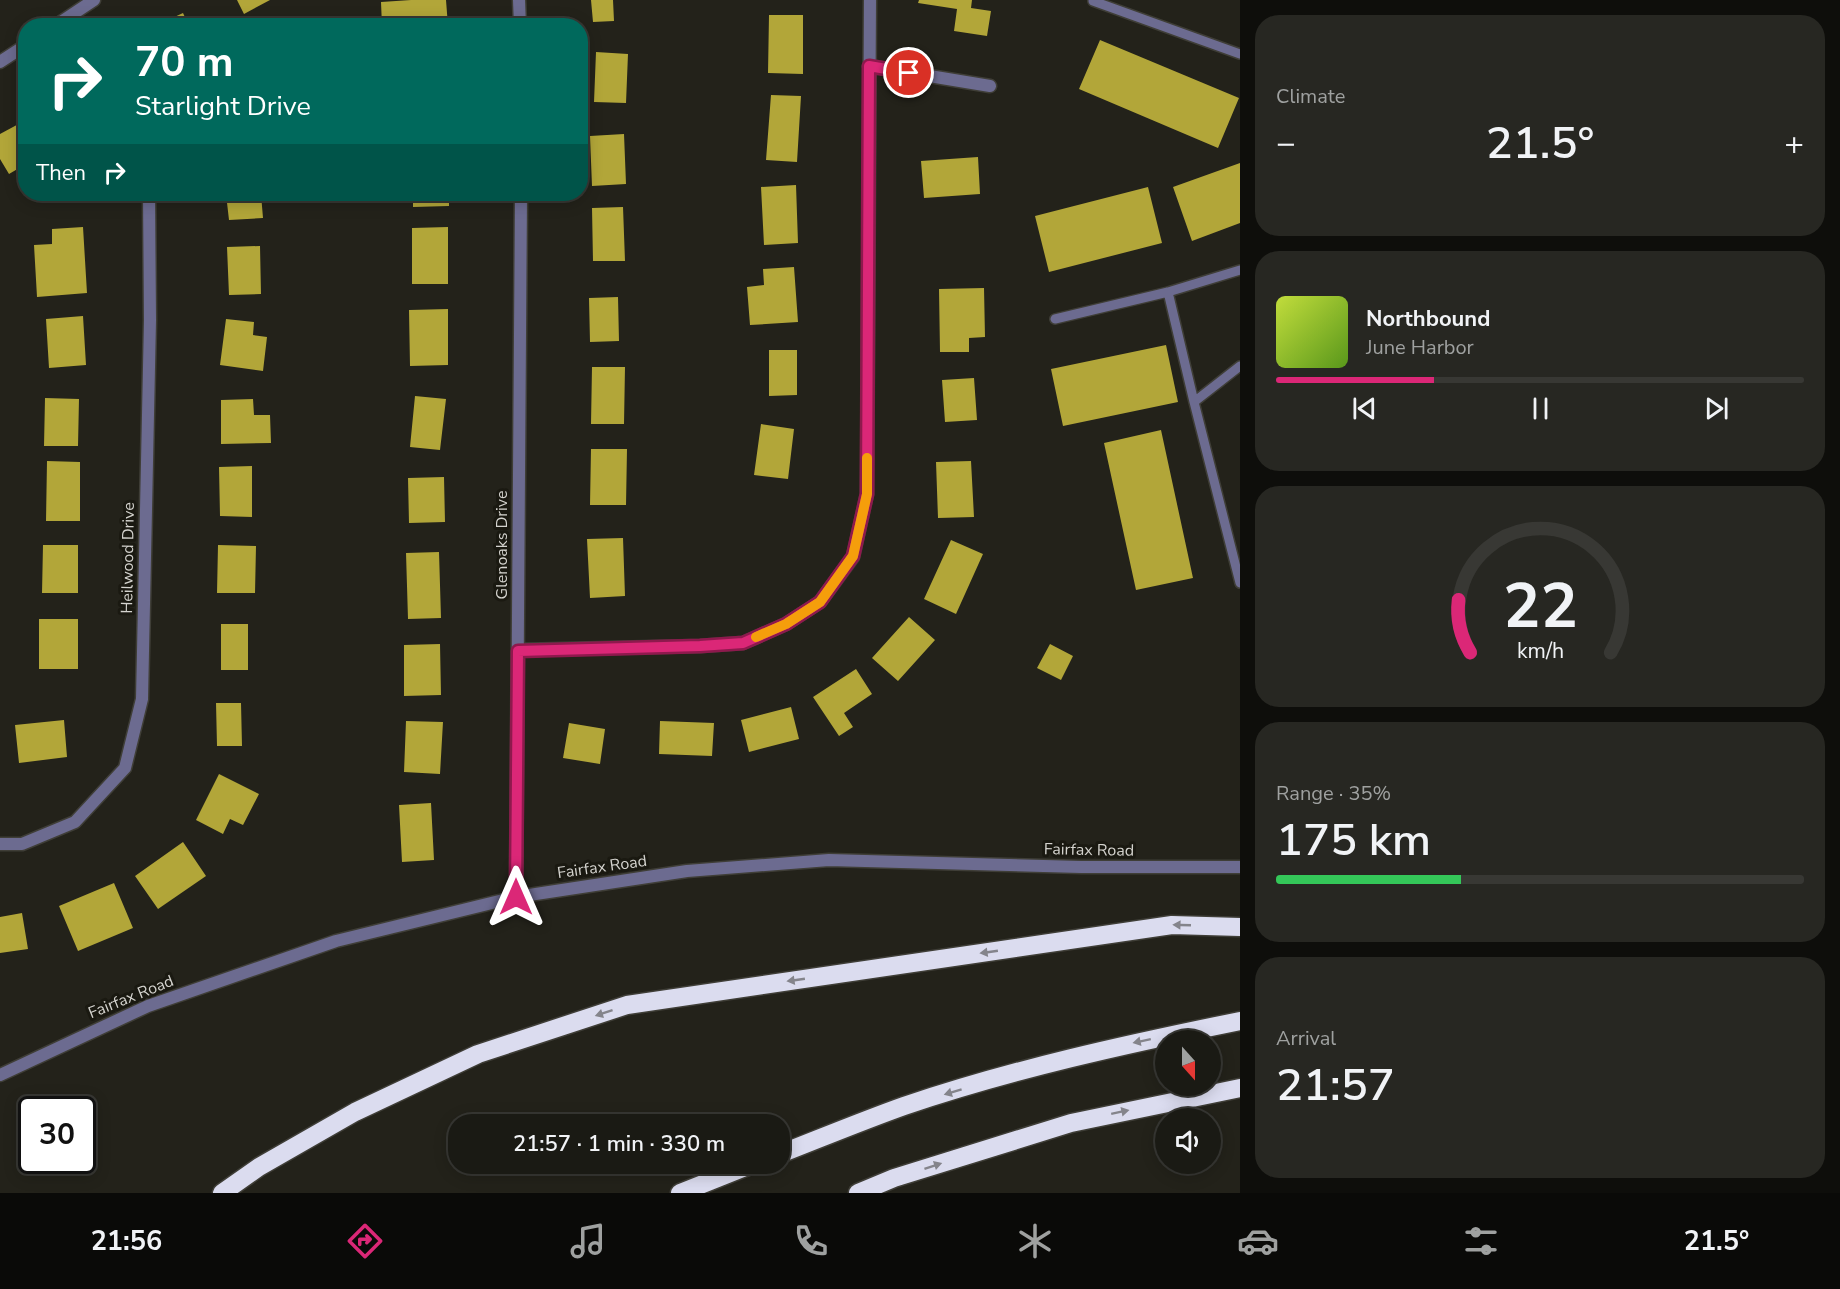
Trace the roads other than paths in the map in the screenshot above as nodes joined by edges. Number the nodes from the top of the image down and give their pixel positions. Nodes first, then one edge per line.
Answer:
1 (94, 0) edge
2 (519, 0) edge
3 (870, 0) edge
4 (1093, 1) edge
5 (68, 18) edge
6 (520, 18) edge
7 (18, 50) edge
8 (1240, 54) edge
9 (0, 62) edge
10 (869, 66) junction
11 (990, 86) dead end
12 (149, 201) edge
13 (521, 201) edge
14 (1240, 270) edge
15 (1168, 292) junction
16 (1055, 319) dead end
17 (1240, 366) edge
18 (1194, 402) junction
19 (1240, 583) edge
20 (518, 651) junction
21 (0, 844) edge
22 (1240, 867) edge
23 (516, 897) junction
24 (1240, 927) edge
25 (1240, 1021) edge
26 (0, 1075) edge
27 (1240, 1088) edge
28 (790, 1150) edge
29 (728, 1174) edge
30 (894, 1178) junction
31 (222, 1193) edge
32 (680, 1193) edge
33 (858, 1193) edge
34 (867, 1193) edge

1 - 5 street
2 - 6 street
3 - 10 street
4 - 8 lane
7 - 9 street
10 - 11 street
10 - 20 street
12 - 21 street, Heilwood Drive
13 - 20 street, Glenoaks Drive
14 - 15 lane
15 - 16 lane
15 - 18 lane
17 - 18 lane
18 - 19 lane
20 - 23 street, Glenoaks Drive
22 - 23 street, Fairfax Road
23 - 26 street, Fairfax Road
24 -> 31 highway
25 -> 28 highway
30 -> 27 highway
29 - 32 highway
30 - 33 highway
30 - 34 highway

